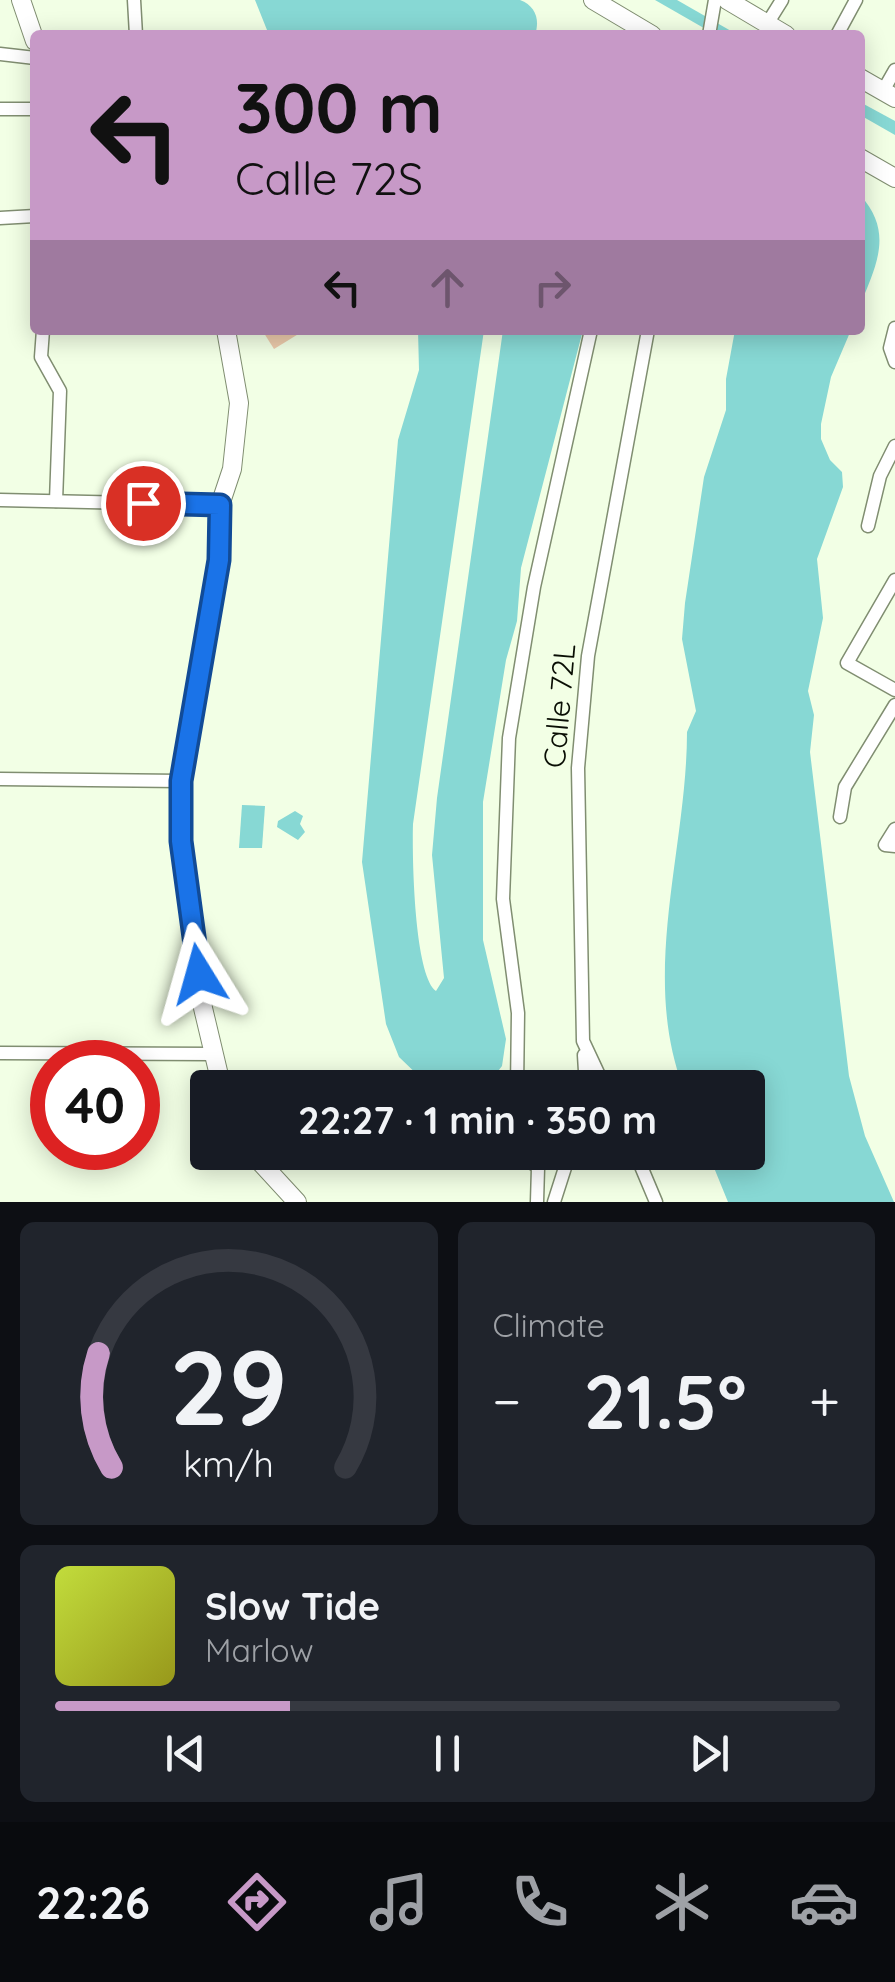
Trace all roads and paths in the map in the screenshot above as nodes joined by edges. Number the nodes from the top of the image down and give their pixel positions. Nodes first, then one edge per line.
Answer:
1 (21, 0) edge
2 (134, 0) edge
3 (593, 0) edge
4 (782, 0) edge
5 (856, 0) edge
6 (718, 2) edge
7 (768, 24) junction
8 (31, 30) edge
9 (136, 30) edge
10 (639, 30) edge
11 (710, 30) edge
12 (778, 30) edge
13 (840, 30) edge
14 (0, 54) edge
15 (30, 57) edge
16 (895, 70) edge
17 (865, 81) edge
18 (889, 95) edge
19 (0, 109) edge
20 (30, 110) edge
21 (865, 161) edge
22 (895, 178) edge
23 (30, 216) edge
24 (0, 218) edge
25 (895, 328) edge
26 (43, 335) edge
27 (227, 335) edge
28 (590, 335) edge
29 (647, 335) edge
30 (893, 361) edge
31 (895, 446) edge
32 (0, 500) edge
33 (56, 501) junction
34 (220, 505) junction
35 (868, 526) dead end
36 (895, 580) edge
37 (895, 690) edge
38 (895, 705) edge
39 (0, 779) edge
40 (181, 781) junction
41 (840, 817) dead end
42 (895, 829) edge
43 (890, 846) edge
44 (582, 1041) junction
45 (0, 1053) edge
46 (213, 1054) junction
47 (217, 1070) edge
48 (517, 1070) edge
49 (584, 1070) edge
50 (596, 1070) edge
51 (267, 1170) edge
52 (538, 1170) edge
53 (564, 1170) edge
54 (643, 1170) edge
55 (296, 1202) edge
56 (536, 1202) edge
57 (554, 1202) edge
58 (656, 1202) edge

1 - 8 street
2 - 9 street
3 - 10 street
4 - 7 street
5 - 13 street
6 - 7 street
6 - 11 street
7 - 12 street
14 - 15 street
16 - 18 street
17 - 18 street
19 - 20 street
21 - 22 street
23 - 24 street
25 - 30 street
26 - 33 street
27 - 34 street
28 - 48 street
29 - 44 street, Calle 72L
31 - 35 street
32 - 33 street
33 - 34 street
34 - 40 street
36 - 37 street
38 - 41 street
39 - 40 street
40 - 46 street
42 - 43 street
44 - 49 street
44 - 50 street, Calle 72L
45 - 46 street
46 - 47 street
51 - 55 street
52 - 56 street
53 - 57 street
54 - 58 street

